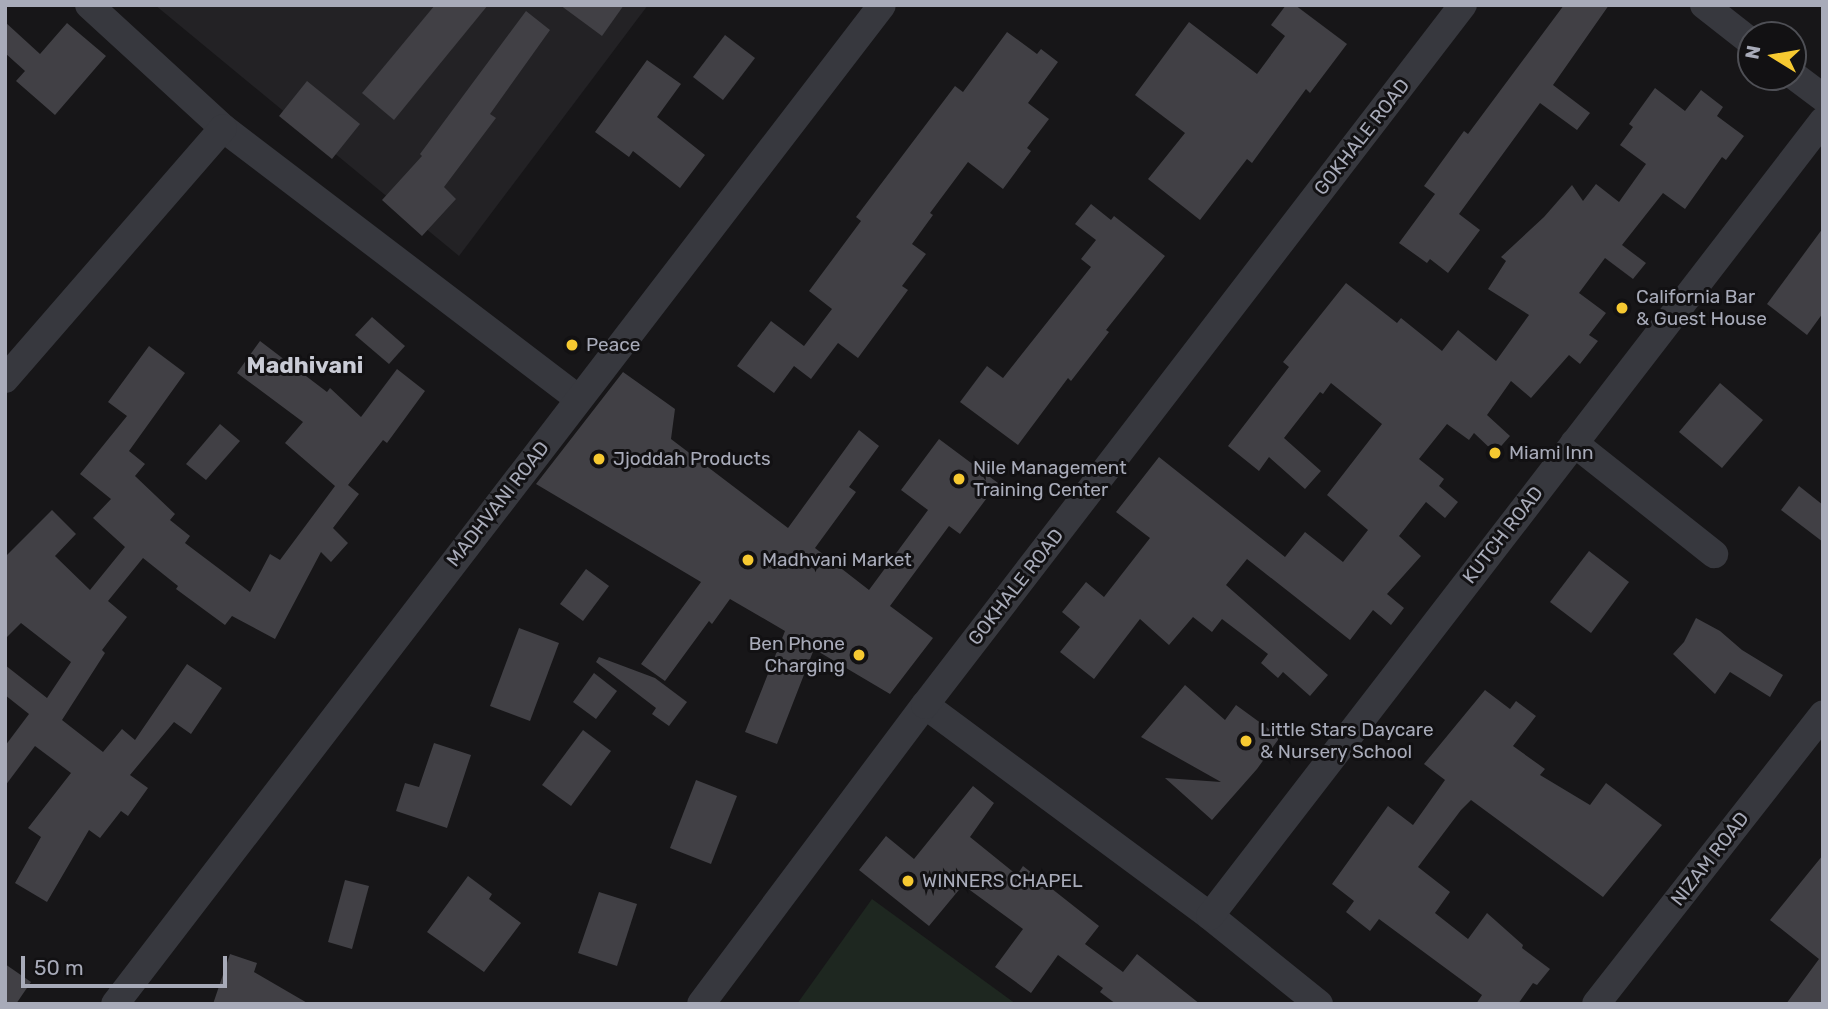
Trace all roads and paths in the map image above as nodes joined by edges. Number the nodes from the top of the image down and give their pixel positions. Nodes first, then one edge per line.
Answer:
1 (89, 5) edge
2 (882, 5) edge
3 (1463, 5) edge
4 (1704, 5) edge
5 (1737, 31) edge
6 (1807, 86) edge
7 (1823, 98) edge
8 (1823, 121) edge
9 (223, 128) junction
10 (5, 379) edge
11 (579, 399) junction
12 (1574, 443) junction
13 (1714, 554) dead end
14 (925, 705) junction
15 (1817, 733) edge
16 (1210, 916) junction
17 (115, 1004) edge
18 (701, 1004) edge
19 (1319, 1004) edge
20 (1597, 1004) edge

1 - 9 street
2 - 11 street, MADHVANI ROAD
3 - 14 street, GOKHALE ROAD
4 - 5 street
6 - 7 street
8 - 12 street, KUTCH ROAD
9 - 10 street
9 - 11 street
11 - 17 street, MADHVANI ROAD
12 - 13 street
12 - 16 street, KUTCH ROAD
14 - 16 street
14 - 18 street, GOKHALE ROAD
15 - 20 street, NIZAM ROAD
16 - 19 street

